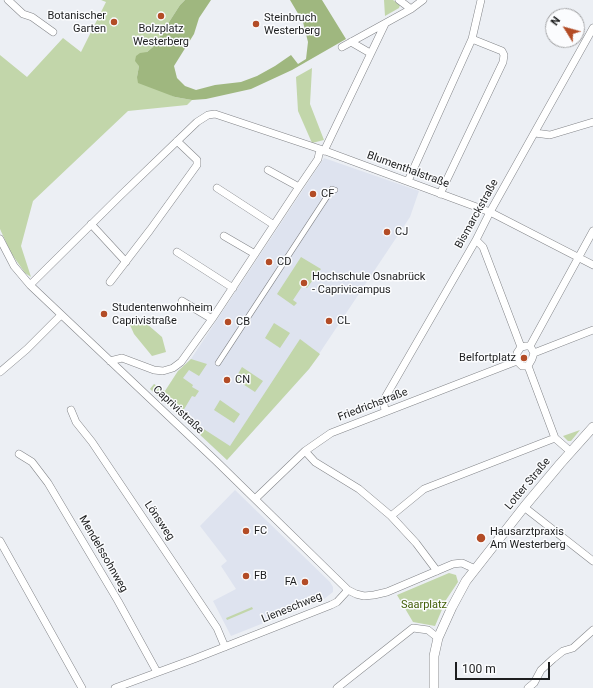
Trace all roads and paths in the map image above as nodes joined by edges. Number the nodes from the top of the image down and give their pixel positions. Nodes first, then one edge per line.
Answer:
1 (8, 0) edge
2 (399, 0) edge
3 (423, 0) edge
4 (481, 0) edge
5 (411, 10) junction
6 (385, 24) junction
7 (593, 28) edge
8 (53, 32) dead end
9 (472, 38) junction
10 (351, 42) junction
11 (342, 47) dead end
12 (370, 54) junction
13 (593, 122) edge
14 (535, 133) junction
15 (177, 141) junction
16 (322, 150) junction
17 (268, 170) dead end
18 (408, 181) junction
19 (300, 187) junction
20 (217, 188) dead end
21 (335, 190) dead end
22 (440, 194) junction
23 (490, 212) junction
24 (92, 224) junction
25 (274, 225) junction
26 (593, 231) edge
27 (224, 236) dead end
28 (0, 239) edge
29 (476, 240) junction
30 (176, 252) dead end
31 (255, 254) junction
32 (579, 258) junction
33 (126, 262) junction
34 (593, 265) edge
35 (110, 282) dead end
36 (30, 285) junction
37 (233, 288) junction
38 (182, 301) dead end
39 (61, 315) junction
40 (212, 320) junction
41 (593, 330) edge
42 (520, 347) junction
43 (532, 350) junction
44 (110, 361) junction
45 (517, 361) junction
46 (218, 363) dead end
47 (528, 366) junction
48 (0, 372) edge
49 (71, 410) dead end
50 (385, 411) junction
51 (593, 427) edge
52 (555, 438) junction
53 (305, 451) junction
54 (570, 452) junction
55 (19, 454) dead end
56 (255, 499) junction
57 (524, 507) junction
58 (391, 516) junction
59 (0, 541) edge
60 (593, 560) edge
61 (475, 569) junction
62 (437, 571) junction
63 (348, 590) junction
64 (593, 630) edge
65 (438, 638) junction
66 (225, 647) junction
67 (157, 672) junction
68 (82, 688) edge
69 (114, 688) edge
70 (337, 688) edge
71 (434, 688) edge
72 (528, 688) edge

1 - 8 street
2 - 5 street
3 - 5 street
4 - 9 street
5 - 6 street
6 - 10 street
6 - 12 street
7 - 14 street, Bismarckstraße
9 - 18 street
9 - 22 street
10 - 11 street
10 - 12 street
12 - 16 street
13 - 14 street
14 - 23 street, Bismarckstraße
15 - 16 street, Blumenthalstraße
15 - 24 street
15 - 33 street
16 - 18 street, Blumenthalstraße
16 - 19 street
17 - 19 street
18 - 22 street, Blumenthalstraße
19 - 25 street
20 - 25 street
21 - 46 street
22 - 23 street, Blumenthalstraße
23 - 29 street, Bismarckstraße
23 - 32 street, Blumenthalstraße
24 - 33 street
24 - 36 street
25 - 31 street
26 - 32 street
27 - 31 street
28 - 36 street, Caprivistraße
29 - 42 street
29 - 50 street, Bismarckstraße
30 - 37 street
31 - 37 street
32 - 34 street, Blumenthalstraße
32 - 43 street
33 - 35 street
36 - 39 street, Caprivistraße
37 - 40 street
38 - 40 street
39 - 44 street, Caprivistraße
39 - 48 street
40 - 44 street
41 - 43 street
42 - 43 street
42 - 45 street
43 - 47 street
44 - 56 street, Caprivistraße
45 - 47 street
45 - 50 street, Friedrichstraße
47 - 52 street
49 - 66 street, Lönsweg
50 - 53 street, Friedrichstraße
51 - 54 street, Lotter Straße
52 - 54 street
52 - 58 street
53 - 56 street, Friedrichstraße
53 - 58 street
54 - 57 street, Lotter Straße
55 - 67 street, Mendelssohnweg
56 - 63 street, Caprivistraße
57 - 60 street
57 - 61 street, Lotter Straße
58 - 62 street
59 - 68 street
61 - 62 street
61 - 65 street, Lotter Straße
62 - 63 street
63 - 66 street, Lieneschweg
64 - 72 street
65 - 70 street
65 - 71 street, Lotter Straße
66 - 67 street, Lieneschweg
67 - 69 street, Lieneschweg

